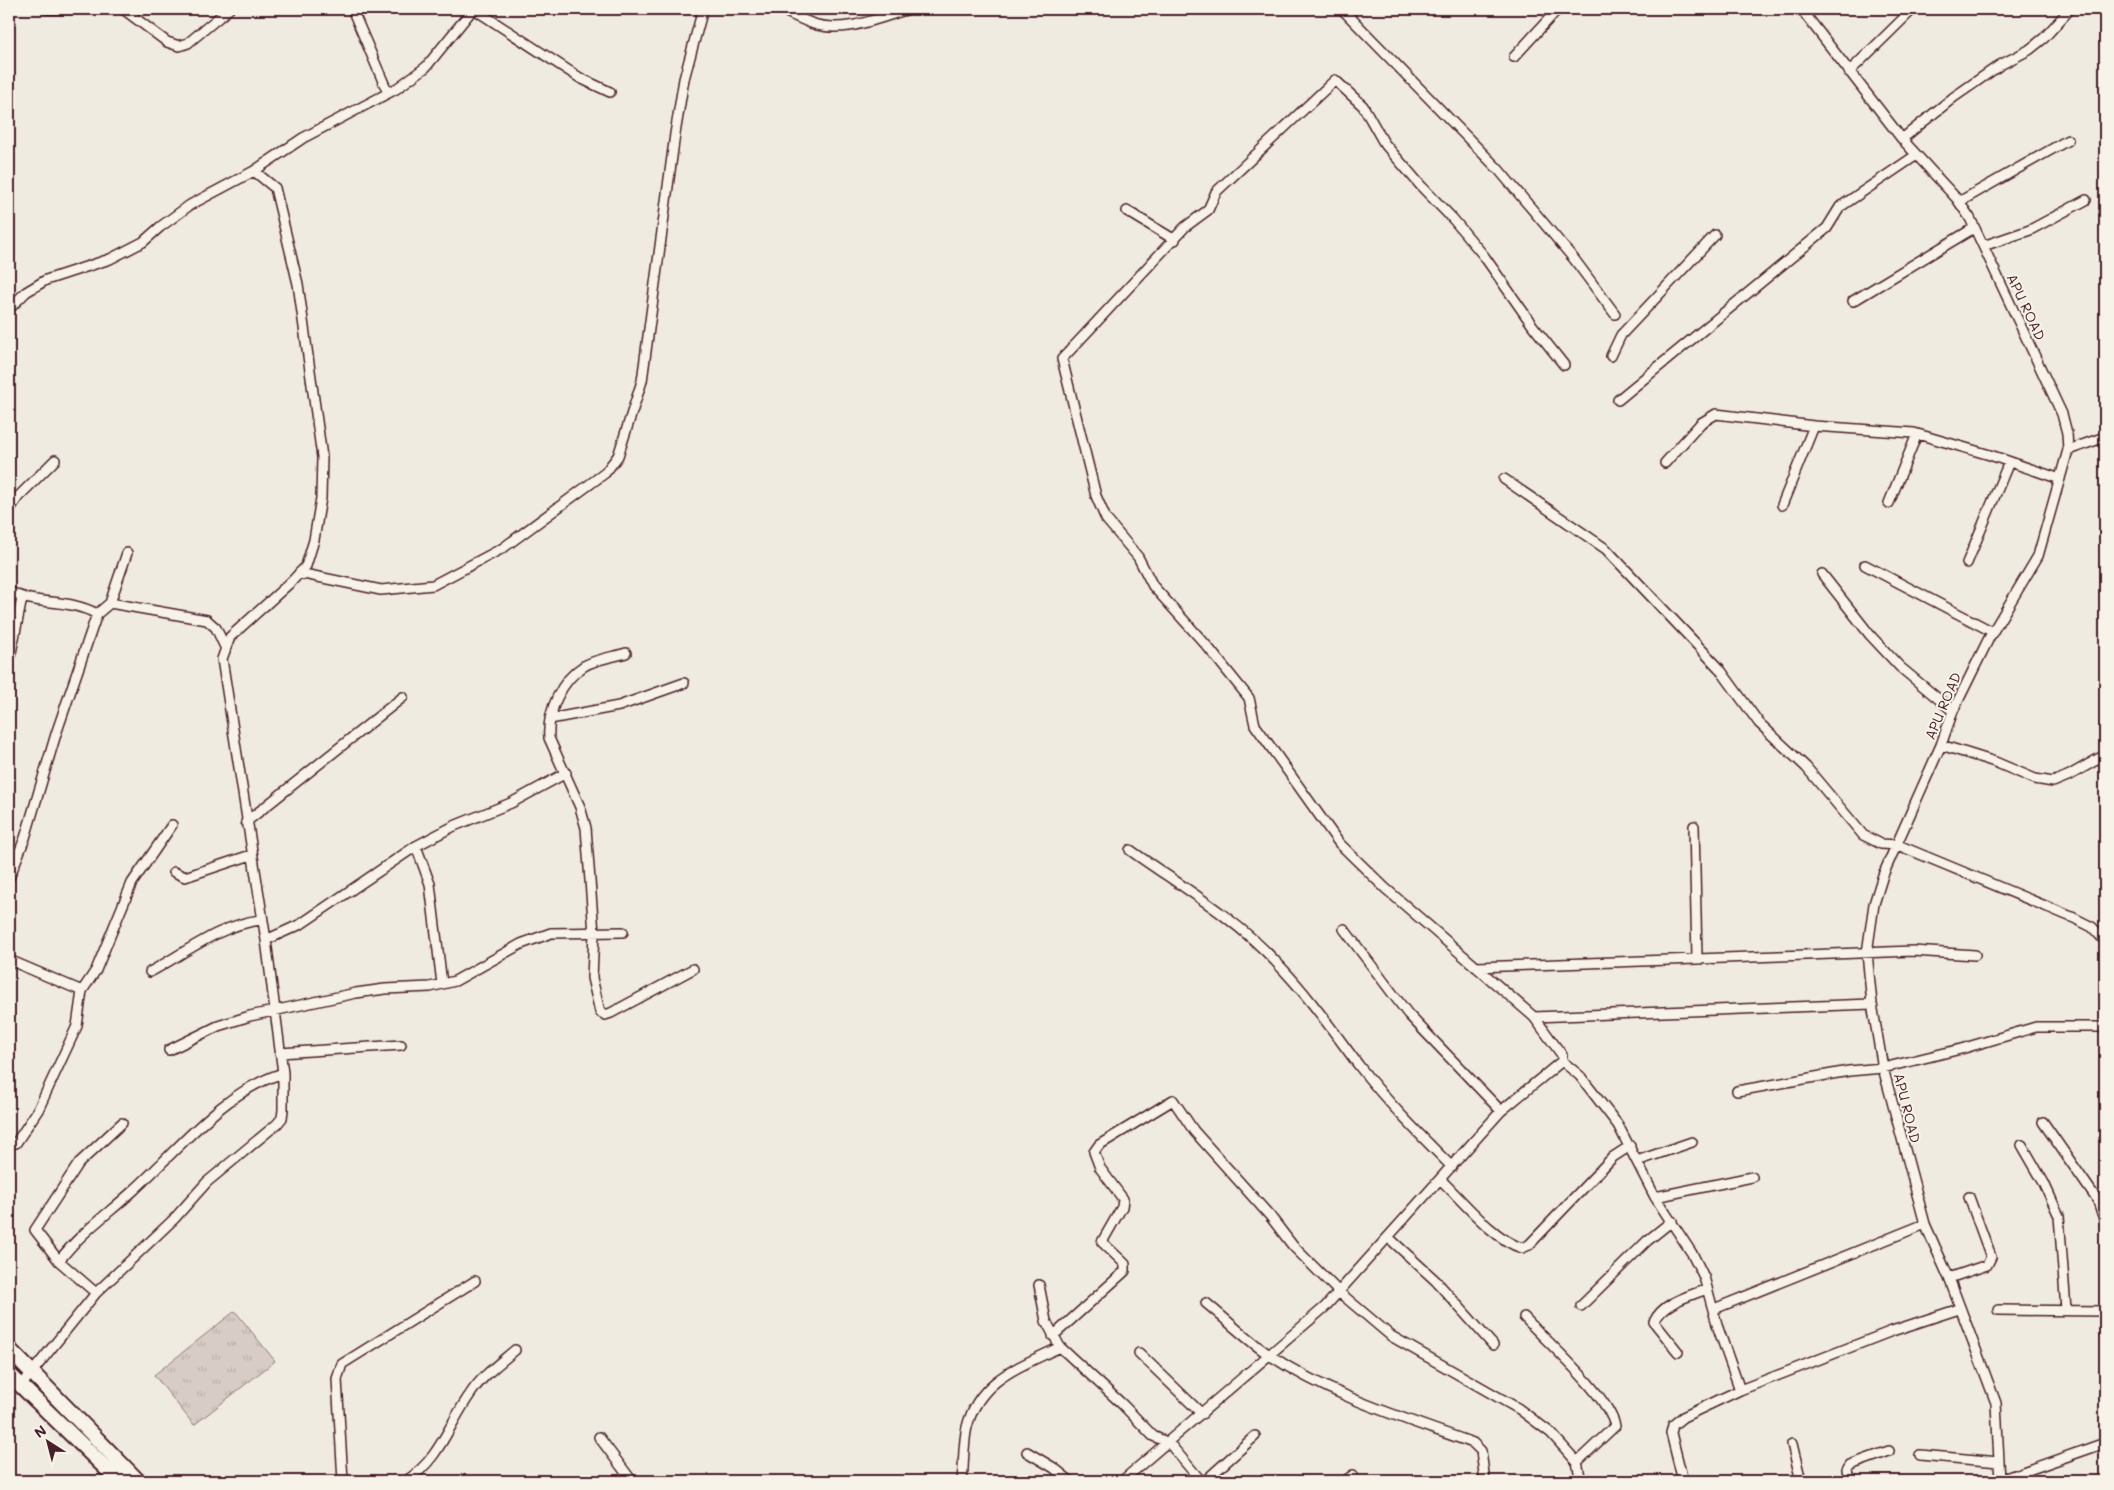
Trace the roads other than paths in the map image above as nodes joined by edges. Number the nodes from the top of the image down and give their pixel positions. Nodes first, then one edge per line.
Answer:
1 (47, 9) edge
2 (80, 9) edge
3 (123, 9) edge
4 (229, 9) edge
5 (352, 9) edge
6 (474, 9) edge
7 (703, 9) edge
8 (780, 9) edge
9 (908, 9) edge
10 (1342, 9) edge
11 (1558, 9) edge
12 (1802, 9) edge
13 (1913, 9) edge
14 (2070, 9) edge
15 (1514, 57) dead end
16 (1848, 72) junction
17 (610, 92) dead end
18 (388, 93) junction
19 (1902, 139) junction
20 (2068, 140) dead end
21 (1915, 156) junction
22 (254, 171) junction
23 (2086, 200) dead end
24 (1959, 202) junction
25 (1127, 211) dead end
26 (1974, 228) junction
27 (1715, 235) dead end
28 (1175, 240) junction
29 (1983, 246) junction
30 (1853, 301) dead end
31 (9, 309) edge
32 (1615, 314) dead end
33 (1611, 356) dead end
34 (1564, 365) dead end
35 (1618, 400) dead end
36 (1814, 426) junction
37 (1917, 434) junction
38 (2105, 437) edge
39 (2068, 450) junction
40 (55, 460) dead end
41 (2009, 462) junction
42 (1665, 463) dead end
43 (1504, 479) dead end
44 (2060, 479) junction
45 (1889, 503) dead end
46 (1782, 505) dead end
47 (9, 510) edge
48 (127, 553) dead end
49 (1967, 563) dead end
50 (1865, 565) dead end
51 (299, 574) junction
52 (1822, 574) dead end
53 (9, 591) edge
54 (22, 598) junction
55 (110, 603) junction
56 (97, 614) junction
57 (1992, 632) junction
58 (225, 647) junction
59 (626, 653) dead end
60 (9, 663) edge
61 (684, 683) dead end
62 (403, 697) dead end
63 (1953, 711) junction
64 (550, 719) junction
65 (1941, 745) junction
66 (2105, 754) edge
67 (566, 773) junction
68 (246, 822) junction
69 (172, 825) dead end
70 (1694, 826) dead end
71 (1898, 845) junction
72 (416, 846) junction
73 (1130, 850) dead end
74 (251, 855) junction
75 (174, 872) dead end
76 (9, 878) edge
77 (261, 920) junction
78 (1344, 929) dead end
79 (623, 932) dead end
80 (594, 933) junction
81 (266, 940) junction
82 (2105, 941) edge
83 (1867, 953) junction
84 (1975, 955) dead end
85 (1697, 958) junction
86 (9, 960) edge
87 (1476, 967) junction
88 (693, 969) dead end
89 (150, 972) dead end
90 (442, 984) junction
91 (82, 991) junction
92 (1872, 1004) junction
93 (275, 1010) junction
94 (1534, 1017) junction
95 (2105, 1027) edge
96 (401, 1045) dead end
97 (169, 1050) dead end
98 (280, 1053) junction
99 (1562, 1061) junction
100 (1883, 1068) junction
101 (283, 1073) junction
102 (1737, 1091) dead end
103 (1500, 1111) junction
104 (2043, 1122) dead end
105 (122, 1123) dead end
106 (1692, 1142) dead end
107 (16, 1143) dead end
108 (2022, 1145) dead end
109 (1630, 1146) junction
110 (1637, 1161) junction
111 (1452, 1167) junction
112 (1752, 1177) dead end
113 (1441, 1180) junction
114 (1654, 1197) junction
115 (1969, 1197) dead end
116 (1672, 1221) junction
117 (2105, 1222) edge
118 (1925, 1224) junction
119 (1388, 1237) junction
120 (58, 1261) junction
121 (1949, 1278) junction
122 (475, 1281) dead end
123 (1039, 1285) dead end
124 (1707, 1289) junction
125 (1339, 1292) junction
126 (96, 1293) junction
127 (1206, 1303) dead end
128 (1580, 1306) dead end
129 (1714, 1309) junction
130 (1959, 1309) junction
131 (1998, 1310) dead end
132 (2066, 1310) junction
133 (2105, 1311) edge
134 (1524, 1317) dead end
135 (1053, 1336) junction
136 (1493, 1345) dead end
137 (1060, 1347) junction
138 (9, 1349) edge
139 (514, 1350) dead end
140 (1678, 1352) dead end
141 (1139, 1353) dead end
142 (1270, 1355) junction
143 (32, 1373) junction
144 (9, 1374) edge
145 (21, 1386) junction
146 (1740, 1390) junction
147 (1202, 1414) junction
148 (1255, 1436) dead end
149 (599, 1437) dead end
150 (1169, 1443) junction
151 (2105, 1443) edge
152 (1792, 1444) dead end
153 (1889, 1451) dead end
154 (1027, 1452) dead end
155 (1920, 1455) dead end
156 (1577, 1462) junction
157 (1999, 1462) junction
158 (1353, 1475) dead end
159 (2000, 1480) edge
160 (119, 1481) edge
161 (138, 1481) edge
162 (343, 1481) edge
163 (406, 1481) edge
164 (632, 1481) edge
165 (962, 1481) edge
166 (1070, 1481) edge
167 (1122, 1481) edge
168 (1203, 1481) edge
169 (1345, 1481) edge
170 (1485, 1481) edge
171 (1581, 1481) edge
172 (1683, 1481) edge
173 (1801, 1481) edge
174 (1849, 1481) edge

1 - 2 street
3 - 4 street
5 - 18 street
6 - 17 street
6 - 18 street
7 - 51 street
8 - 9 street
10 - 32 street
11 - 15 street
12 - 16 street, APU ROAD
13 - 16 street
14 - 19 street
16 - 19 street, APU ROAD
18 - 22 street
19 - 21 street, APU ROAD
20 - 24 street
21 - 24 street, APU ROAD
21 - 35 street
22 - 31 street
22 - 51 street
23 - 29 street
24 - 26 street, APU ROAD
25 - 28 street
26 - 29 street, APU ROAD
26 - 30 street
27 - 33 street
28 - 34 street
28 - 87 street
29 - 39 street, APU ROAD
36 - 37 street
36 - 42 street
36 - 46 street
37 - 41 street
37 - 45 street
38 - 39 street
39 - 44 street, APU ROAD
40 - 47 street
41 - 44 street
41 - 49 street
43 - 71 street
44 - 57 street, APU ROAD
48 - 55 street
50 - 57 street
51 - 58 street
52 - 63 street
53 - 54 street
54 - 56 street
54 - 60 street
55 - 56 street
55 - 58 street
56 - 76 street
57 - 63 street, APU ROAD
58 - 68 street
59 - 64 street
61 - 64 street
62 - 68 street
63 - 65 street, APU ROAD
64 - 67 street
65 - 66 street
65 - 71 street, APU ROAD
67 - 72 street
67 - 80 street
68 - 74 street
69 - 91 street
70 - 85 street
71 - 82 street
71 - 83 street, APU ROAD
72 - 81 street
72 - 90 street
73 - 111 street
74 - 75 street
74 - 77 street
77 - 81 street
77 - 89 street
78 - 103 street
79 - 80 street
80 - 88 street
80 - 90 street
81 - 93 street
83 - 84 street
83 - 85 street
83 - 92 street, APU ROAD
85 - 87 street
86 - 91 street
87 - 94 street
90 - 93 street
91 - 107 street
92 - 94 street
92 - 100 street, APU ROAD
93 - 97 street
93 - 98 street
94 - 99 street
95 - 100 street
96 - 98 street
98 - 101 street
99 - 103 street
99 - 109 street
100 - 102 street
100 - 118 street, APU ROAD
101 - 120 street
101 - 126 street
103 - 111 street
104 - 117 street
105 - 120 street
106 - 110 street
108 - 132 street
109 - 110 street
109 - 113 street
110 - 114 street
111 - 113 street
112 - 114 street
113 - 119 street
114 - 116 street
115 - 121 street
116 - 124 street
116 - 128 street
118 - 121 street, APU ROAD
118 - 129 street
119 - 125 street
119 - 136 street
120 - 126 street
121 - 130 street, APU ROAD
122 - 162 street
123 - 135 street
124 - 129 street
124 - 140 street
125 - 135 street
125 - 142 street
125 - 156 street
126 - 143 street
127 - 142 street
129 - 146 street
130 - 146 street
130 - 157 street, APU ROAD
131 - 132 street
132 - 133 street
134 - 156 street
135 - 137 street
137 - 150 street
137 - 165 street
138 - 143 main road
139 - 163 street
141 - 147 street
142 - 147 street
142 - 170 street
143 - 145 street
143 - 161 main road
144 - 145 main road
145 - 160 main road
146 - 172 street
147 - 150 street
148 - 168 street
149 - 164 street
150 - 167 street
150 - 168 street
151 - 159 street
152 - 173 street
153 - 174 street
154 - 166 street
155 - 157 street
156 - 171 street
157 - 159 street, APU ROAD
158 - 169 street

